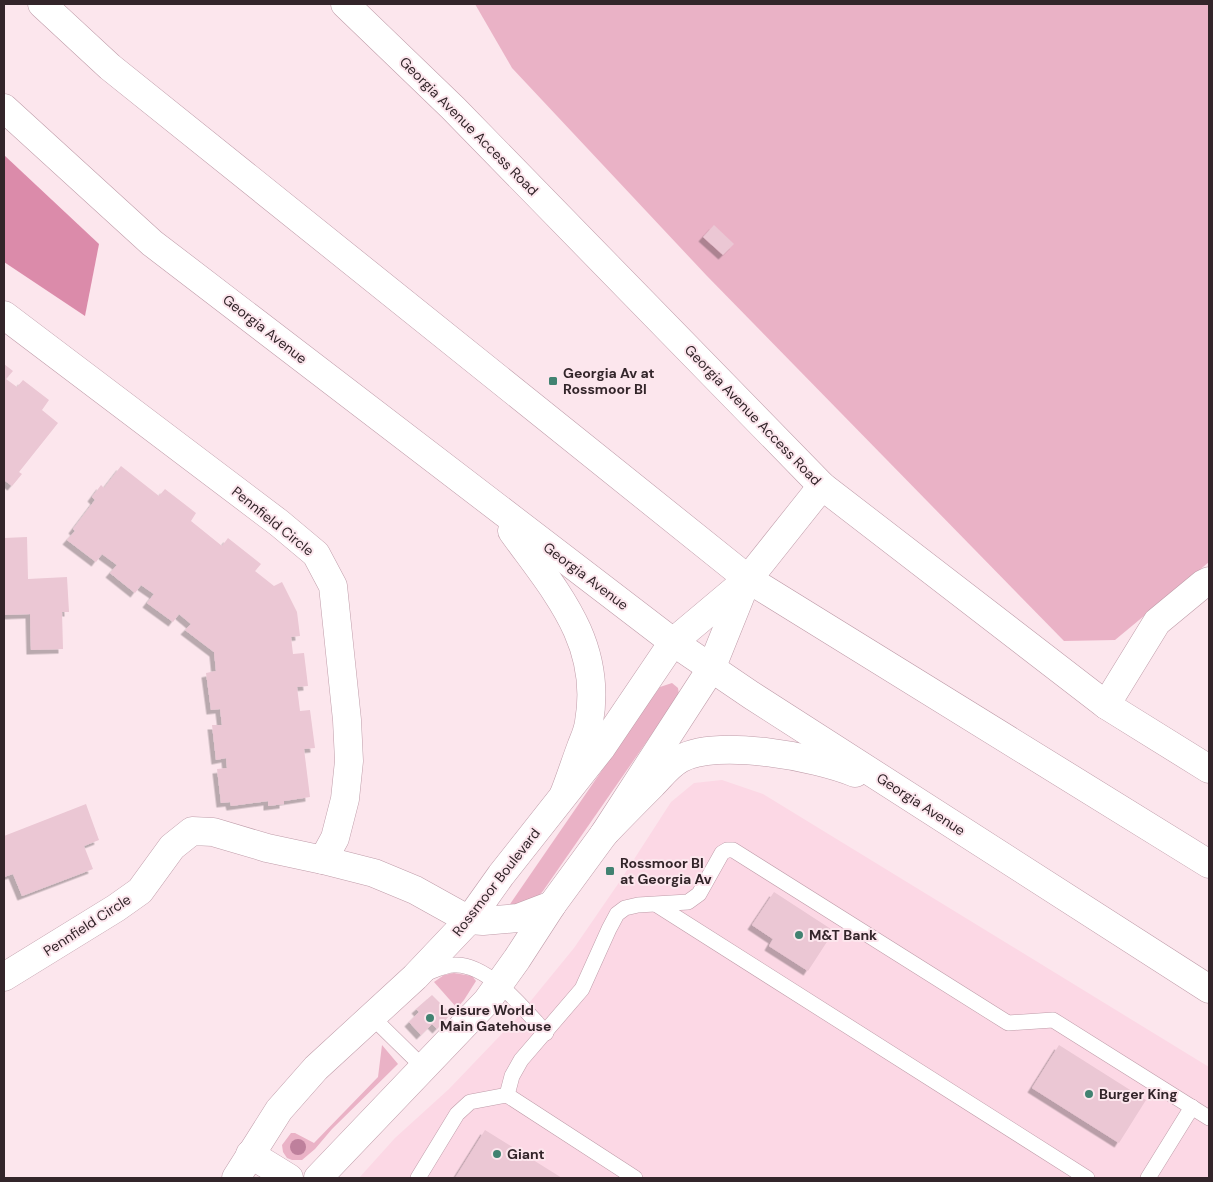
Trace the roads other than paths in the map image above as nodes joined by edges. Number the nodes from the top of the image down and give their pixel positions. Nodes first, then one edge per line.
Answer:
1 (42, 4) edge
2 (345, 4) edge
3 (4, 108) edge
4 (4, 314) edge
5 (822, 486) junction
6 (493, 505) junction
7 (748, 578) junction
8 (1209, 581) edge
9 (673, 642) junction
10 (711, 669) junction
11 (1106, 705) junction
12 (1209, 769) edge
13 (564, 794) junction
14 (909, 796) junction
15 (604, 834) junction
16 (1162, 835) junction
17 (323, 860) junction
18 (1209, 864) edge
19 (1209, 870) edge
20 (552, 905) junction
21 (657, 905) junction
22 (469, 920) junction
23 (415, 976) junction
24 (4, 977) edge
25 (500, 984) junction
26 (1209, 989) edge
27 (372, 1017) junction
28 (546, 1033) junction
29 (423, 1067) junction
30 (507, 1096) junction
31 (1192, 1107) junction
32 (1209, 1118) edge
33 (250, 1154) junction
34 (236, 1178) edge
35 (289, 1178) edge
36 (318, 1178) edge
37 (418, 1178) edge
38 (635, 1178) edge
39 (1087, 1178) edge
40 (1148, 1178) edge

1 - 7 street
2 - 5 street, Georgia Avenue Access Road
3 - 6 street, Georgia Avenue
4 - 17 street, Pennfield Circle
5 - 7 street, Rossmoor Boulevard
5 - 11 street, Georgia Avenue Access Road
6 - 9 street, Georgia Avenue
6 - 13 street
7 - 9 street, Rossmoor Boulevard
7 - 10 street, Rossmoor Boulevard
7 - 16 street
8 - 11 street
9 - 10 street, Georgia Avenue
9 - 13 street, Rossmoor Boulevard
10 - 14 street, Georgia Avenue
10 - 15 street, Rossmoor Boulevard
11 - 12 street, Georgia Avenue Access Road
13 - 22 street, Rossmoor Boulevard
14 - 15 street
14 - 26 street, Georgia Avenue
15 - 20 street, Rossmoor Boulevard
16 - 18 street
16 - 19 street
17 - 22 street, Pennfield Circle
17 - 24 street, Pennfield Circle
20 - 22 street
20 - 25 street, Rossmoor Boulevard
21 - 28 lane
21 - 31 lane
21 - 39 lane
22 - 23 street, Rossmoor Boulevard
23 - 25 lane
23 - 27 street, Rossmoor Boulevard
25 - 28 lane
25 - 29 street, Rossmoor Boulevard
27 - 29 lane
27 - 33 street, Rossmoor Boulevard
28 - 30 lane
29 - 36 street, Rossmoor Boulevard
30 - 37 lane
30 - 38 lane
31 - 32 lane
31 - 40 lane
33 - 34 street, Rossmoor Boulevard
33 - 35 street

